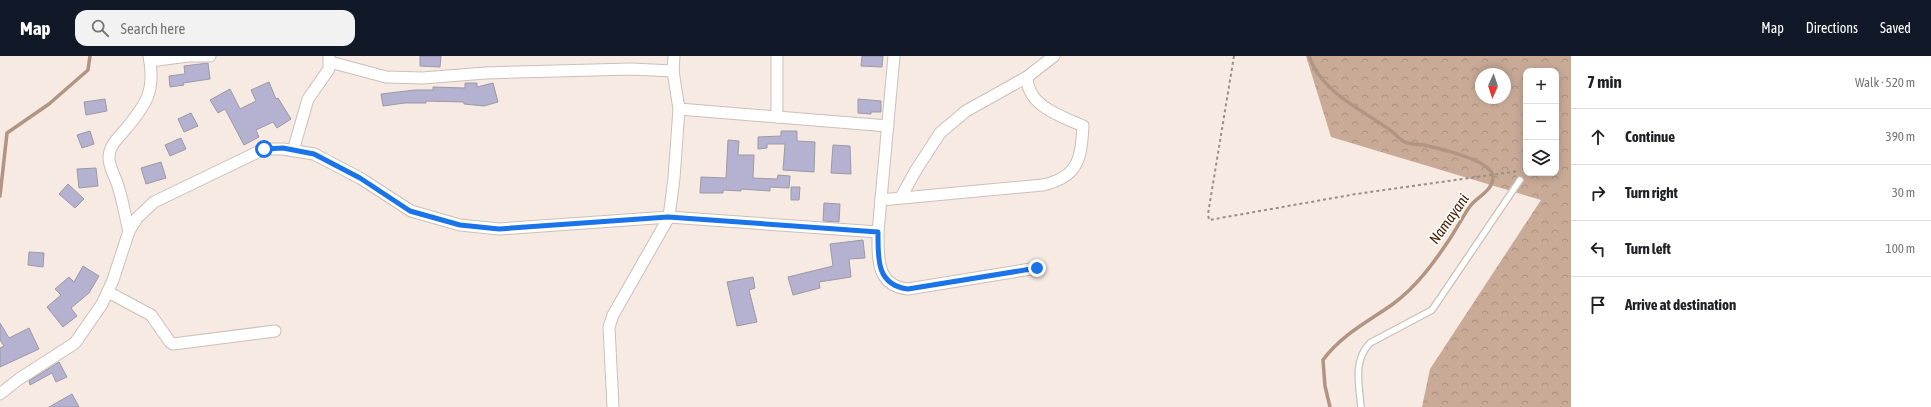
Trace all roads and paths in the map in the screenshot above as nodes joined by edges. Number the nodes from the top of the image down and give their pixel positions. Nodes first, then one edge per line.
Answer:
1 (210, 56) edge
2 (674, 56) edge
3 (777, 56) edge
4 (894, 56) edge
5 (1054, 56) edge
6 (1234, 56) edge
7 (150, 59) edge
8 (329, 59) edge
9 (673, 71) junction
10 (1028, 77) junction
11 (679, 109) junction
12 (777, 117) junction
13 (888, 126) junction
14 (293, 150) junction
15 (1520, 180) joint
16 (900, 197) junction
17 (881, 200) junction
18 (668, 217) junction
19 (128, 231) junction
20 (878, 232) junction
21 (1037, 268) dead end
22 (108, 292) junction
23 (275, 331) dead end
24 (0, 394) edge
25 (613, 407) edge
26 (1361, 407) edge

1 - 7 street
2 - 9 street
3 - 12 street
4 - 13 street
5 - 10 street
6 - 15 path
7 - 19 street
8 - 9 street
8 - 14 street
9 - 11 street
10 - 16 street
10 - 16 street
11 - 12 street
11 - 18 street
12 - 13 street
13 - 17 street
14 - 18 street
14 - 19 street
15 - 26 lane
16 - 17 street
17 - 20 street
18 - 20 street
18 - 25 street
19 - 22 street
20 - 21 street
22 - 23 street
22 - 24 street

